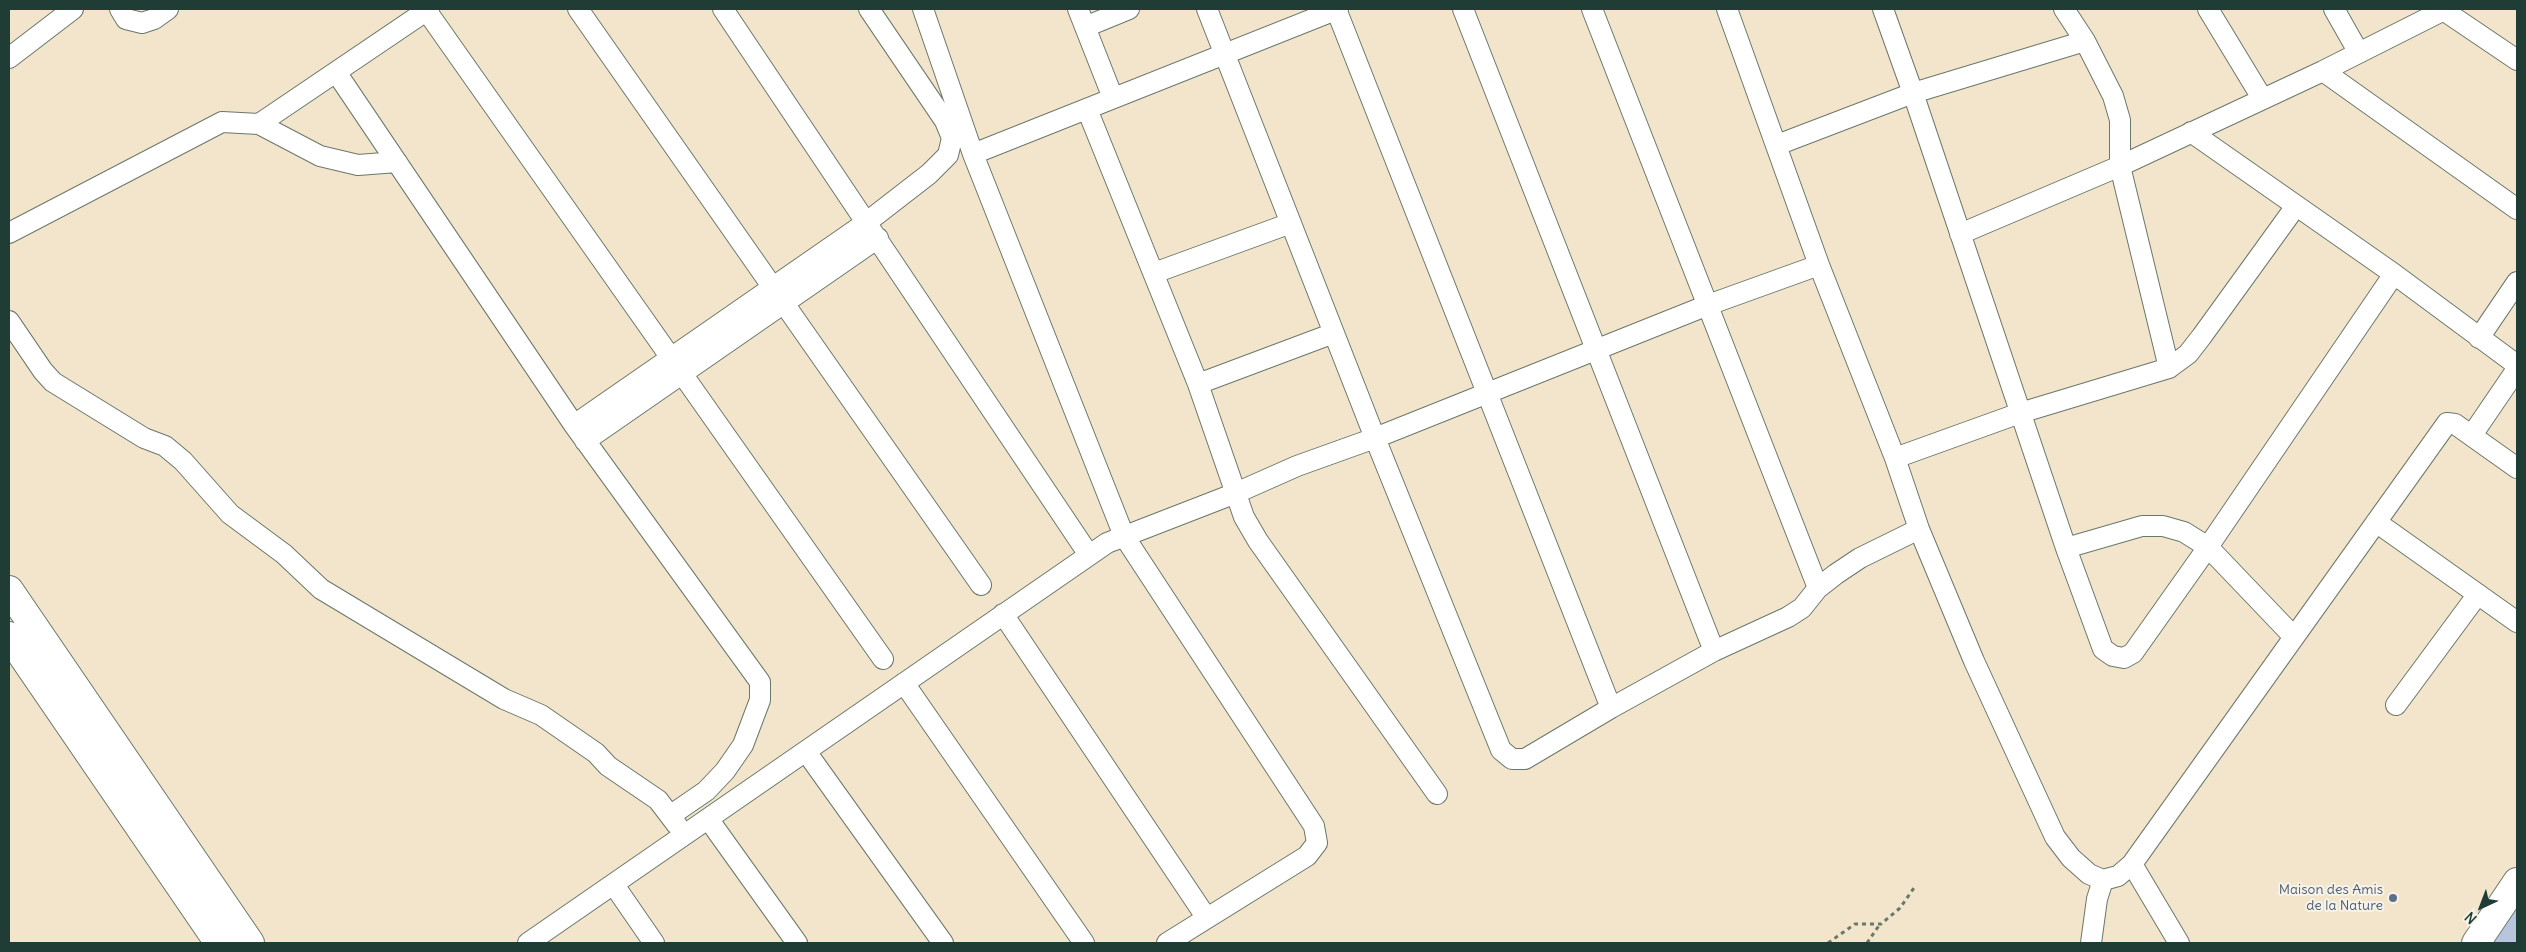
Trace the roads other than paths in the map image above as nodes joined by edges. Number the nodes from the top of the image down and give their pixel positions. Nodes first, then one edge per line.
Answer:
1 (73, 9) edge
2 (120, 9) edge
3 (168, 9) edge
4 (578, 9) edge
5 (724, 9) edge
6 (870, 9) edge
7 (923, 9) edge
8 (1129, 9) edge
9 (1207, 9) edge
10 (1337, 9) edge
11 (1463, 9) edge
12 (1592, 9) edge
13 (1727, 9) edge
14 (1883, 9) edge
15 (2064, 9) edge
16 (2208, 9) edge
17 (2334, 9) edge
18 (2444, 9) edge
19 (428, 10) edge
20 (1082, 18) edge
21 (2085, 41) junction
22 (11, 52) edge
23 (2359, 53) junction
24 (1225, 54) junction
25 (2517, 60) edge
26 (2323, 71) junction
27 (336, 72) junction
28 (1913, 93) junction
29 (1113, 98) junction
30 (2262, 98) junction
31 (1086, 109) junction
32 (259, 124) junction
33 (2191, 132) junction
34 (1777, 146) junction
35 (973, 154) junction
36 (397, 162) junction
37 (2120, 166) junction
38 (2296, 206) junction
39 (2517, 209) edge
40 (1291, 223) junction
41 (873, 230) junction
42 (9, 233) edge
43 (1960, 234) junction
44 (1819, 266) junction
45 (1154, 273) junction
46 (2394, 274) junction
47 (2517, 282) edge
48 (778, 295) junction
49 (1708, 305) junction
50 (9, 321) edge
51 (1334, 333) junction
52 (2479, 338) junction
53 (1596, 349) junction
54 (2517, 365) edge
55 (677, 366) junction
56 (2169, 368) junction
57 (2517, 369) edge
58 (1198, 384) junction
59 (1487, 392) junction
60 (2020, 413) junction
61 (580, 433) junction
62 (2472, 435) junction
63 (1375, 438) junction
64 (1895, 458) junction
65 (2517, 468) edge
66 (1236, 493) junction
67 (2376, 522) junction
68 (1919, 528) junction
69 (1124, 536) junction
70 (2208, 547) junction
71 (2066, 548) junction
72 (1089, 555) junction
73 (981, 586) dead end
74 (1818, 588) junction
75 (9, 590) edge
76 (2478, 594) junction
77 (1003, 614) junction
78 (2517, 622) edge
79 (9, 636) edge
80 (2294, 637) junction
81 (1714, 651) junction
82 (883, 659) dead end
83 (904, 684) junction
84 (2396, 705) dead end
85 (1611, 708) junction
86 (806, 753) junction
87 (1437, 794) dead end
88 (671, 815) junction
89 (709, 820) junction
90 (684, 837) junction
91 (2132, 864) junction
92 (2103, 880) junction
93 (2517, 882) edge
94 (614, 886) junction
95 (1206, 917) junction
96 (219, 943) edge
97 (250, 943) edge
98 (528, 943) edge
99 (654, 943) edge
100 (797, 943) edge
101 (942, 943) edge
102 (1084, 943) edge
103 (1167, 943) edge
104 (2091, 943) edge
105 (2179, 943) edge
106 (2476, 943) edge

1 - 22 street
2 - 3 street
4 - 48 street
5 - 41 street
6 - 41 street
7 - 35 street
8 - 20 street
9 - 24 street
10 - 24 street
10 - 59 street
11 - 53 street
12 - 49 street
13 - 34 street
14 - 28 street
15 - 21 street
16 - 30 street
17 - 23 street
18 - 23 street
18 - 25 street
19 - 27 street
19 - 55 street
20 - 29 street
21 - 28 street
21 - 37 street
23 - 26 street
24 - 29 street
24 - 40 street
26 - 30 street
26 - 39 street
27 - 32 street
27 - 36 street
28 - 34 street
28 - 43 street
29 - 31 street
30 - 33 street
31 - 35 street
31 - 45 street
32 - 36 street
32 - 42 street
33 - 37 street
33 - 38 street
34 - 44 street
35 - 69 street
36 - 61 street
37 - 43 street
37 - 56 street
38 - 46 street
38 - 56 street
40 - 45 street
40 - 51 street
41 - 48 street
41 - 72 street
43 - 60 street
44 - 49 street
44 - 64 street
45 - 58 street
46 - 52 street
46 - 70 street
47 - 52 street
48 - 55 street
48 - 73 street
49 - 53 street
49 - 74 street
50 - 88 street
51 - 58 street
51 - 63 street
52 - 54 street
53 - 59 street
53 - 81 street
55 - 61 street
55 - 82 street
56 - 60 street
57 - 62 street
58 - 66 street
59 - 63 street
59 - 85 street
60 - 64 street
60 - 71 street
61 - 88 street
62 - 65 street
62 - 67 street
63 - 66 street
63 - 85 street
64 - 68 street
66 - 69 street
66 - 87 street
67 - 76 street
67 - 80 street
68 - 74 street
68 - 92 street
69 - 72 street
69 - 95 street
70 - 71 street
70 - 71 street
70 - 80 street
72 - 77 street
74 - 81 street
75 - 97 main road
76 - 78 street
76 - 84 street
77 - 83 street
77 - 95 street
79 - 96 main road
80 - 91 street
81 - 85 street
83 - 86 street
83 - 102 street
86 - 89 street
86 - 101 street
88 - 90 street
89 - 90 street
89 - 100 street
90 - 94 street
91 - 92 street
91 - 105 street
92 - 104 street
93 - 106 main road
94 - 98 street
94 - 99 street
95 - 103 street

